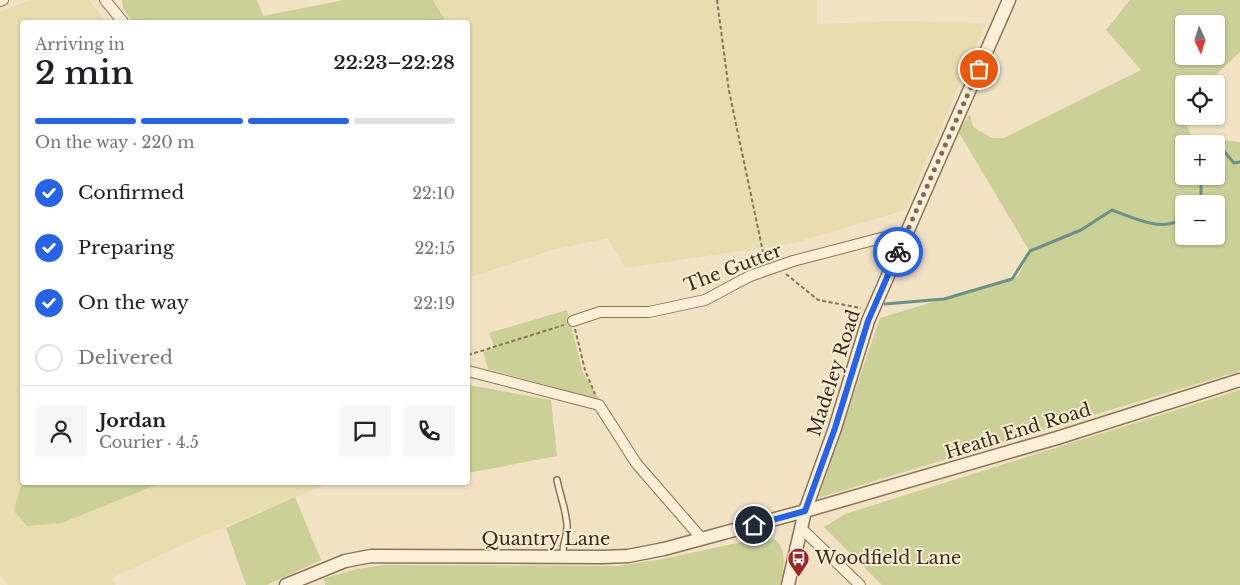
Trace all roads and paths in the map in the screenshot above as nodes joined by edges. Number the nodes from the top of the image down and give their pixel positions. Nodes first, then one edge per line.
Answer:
1 (105, 0) edge
2 (717, 0) edge
3 (1009, 0) edge
4 (121, 20) edge
5 (904, 240) junction
6 (777, 267) junction
7 (874, 309) junction
8 (574, 322) junction
9 (470, 354) edge
10 (470, 373) edge
11 (1240, 380) edge
12 (600, 408) junction
13 (557, 480) dead end
14 (805, 511) junction
15 (802, 529) junction
16 (702, 539) junction
17 (564, 557) junction
18 (286, 585) edge
19 (788, 585) edge
20 (860, 585) edge

1 - 4 street
2 - 6 path
3 - 5 street, Madeley Road
5 - 6 street, The Gutter
5 - 7 street, Madeley Road
6 - 7 path
6 - 8 street, The Gutter
7 - 14 street, Madeley Road
8 - 9 path
8 - 12 path
10 - 12 street
11 - 14 street, Heath End Road
12 - 16 street
13 - 17 lane
14 - 15 street, Madeley Road
14 - 16 street, Quantry Lane
15 - 19 street, Madeley Road
15 - 20 street
16 - 17 street, Quantry Lane
17 - 18 street, Quantry Lane

